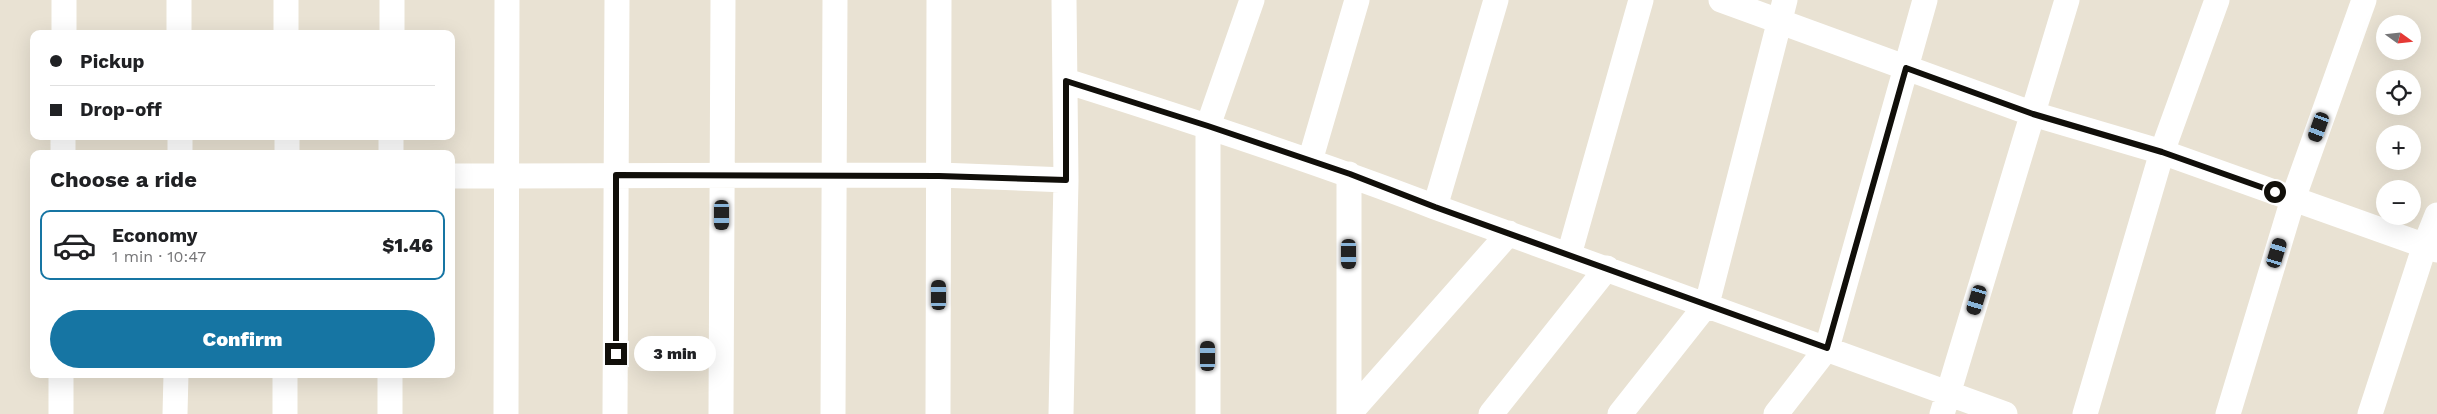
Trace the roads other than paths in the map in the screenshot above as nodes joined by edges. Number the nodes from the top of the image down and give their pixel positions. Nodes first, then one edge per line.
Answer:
1 (64, 0) edge
2 (179, 0) edge
3 (286, 0) edge
4 (392, 0) edge
5 (507, 0) edge
6 (617, 0) edge
7 (723, 0) edge
8 (836, 0) edge
9 (939, 0) edge
10 (1064, 0) edge
11 (1252, 0) edge
12 (1357, 0) edge
13 (1496, 0) edge
14 (1641, 0) edge
15 (1721, 0) edge
16 (1925, 0) edge
17 (2067, 0) edge
18 (2217, 0) edge
19 (2364, 0) edge
20 (1782, 11) edge
21 (64, 30) edge
22 (180, 30) edge
23 (286, 30) edge
24 (392, 30) edge
25 (1906, 68) junction
26 (1066, 81) junction
27 (2033, 114) junction
28 (1208, 126) junction
29 (2162, 152) junction
30 (1310, 160) junction
31 (1350, 174) junction
32 (506, 175) junction
33 (616, 175) junction
34 (722, 175) junction
35 (834, 175) junction
36 (455, 176) edge
37 (939, 176) junction
38 (1066, 180) junction
39 (2294, 199) junction
40 (1435, 207) junction
41 (2437, 215) edge
42 (1509, 233) junction
43 (2431, 248) edge
44 (1569, 255) junction
45 (1607, 268) junction
46 (1706, 304) junction
47 (1827, 348) junction
48 (62, 378) edge
49 (176, 378) edge
50 (285, 378) edge
51 (390, 378) edge
52 (1946, 403) edge
53 (61, 414) edge
54 (175, 414) edge
55 (285, 414) edge
56 (390, 414) edge
57 (506, 414) edge
58 (615, 414) edge
59 (721, 414) edge
60 (833, 414) edge
61 (938, 414) edge
62 (1061, 414) edge
63 (1208, 414) edge
64 (1349, 414) edge
65 (1491, 414) edge
66 (1620, 414) edge
67 (1776, 414) edge
68 (2005, 414) edge
69 (2085, 414) edge
70 (2228, 414) edge
71 (2370, 414) edge

1 - 21 street
2 - 22 street
3 - 23 street
4 - 24 street
5 - 32 street
6 - 33 street
7 - 34 street
8 - 35 street
9 - 37 street
10 - 26 street
11 - 28 street
12 - 30 street
13 - 40 street
14 - 44 street
15 - 20 street
16 - 25 street
17 - 27 street
18 - 29 street
19 - 39 street
20 - 25 street
20 - 46 street
25 - 27 street
25 - 47 street
26 - 28 street
26 - 38 street
27 - 29 street
27 - 52 street
28 - 30 street
28 - 63 street
29 - 39 street
29 - 69 street
30 - 31 street
31 - 40 street
31 - 64 street
32 - 33 street
32 - 36 street
32 - 57 street
33 - 34 street
33 - 58 street
34 - 35 street
34 - 59 street
35 - 37 street
35 - 60 street
37 - 38 street
37 - 61 street
38 - 62 street
39 - 43 street
39 - 70 street
40 - 42 street
41 - 43 street
42 - 44 street
42 - 64 street
43 - 71 street
44 - 45 street
45 - 46 street
45 - 65 street
46 - 47 street
46 - 66 street
47 - 52 street
47 - 67 street
48 - 53 street
49 - 54 street
50 - 55 street
51 - 56 street
52 - 68 street

